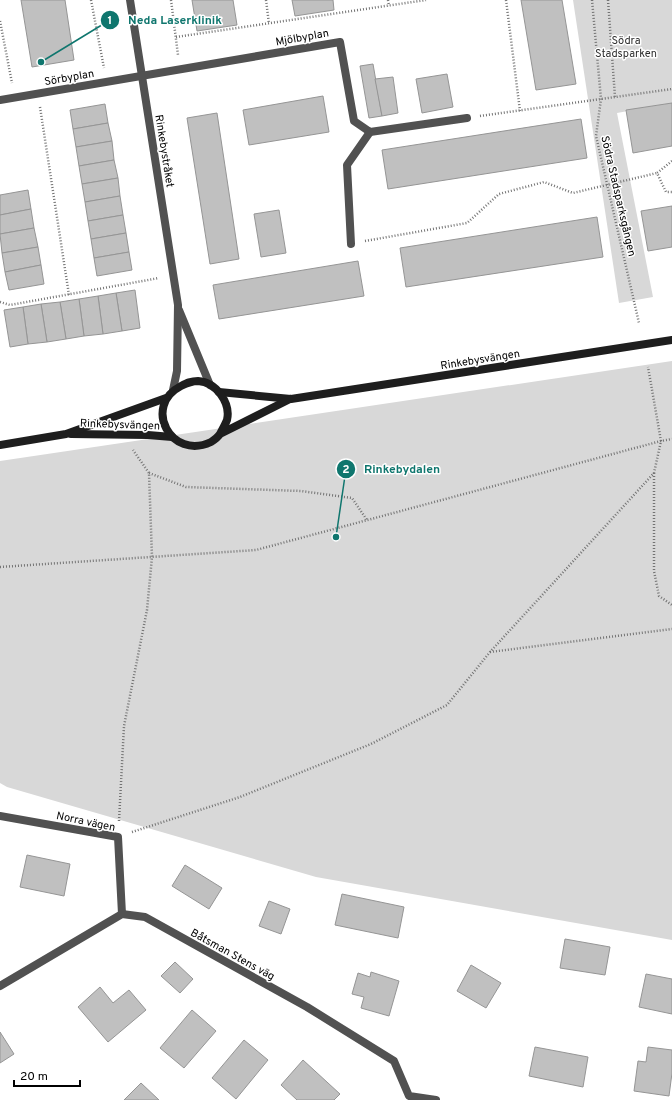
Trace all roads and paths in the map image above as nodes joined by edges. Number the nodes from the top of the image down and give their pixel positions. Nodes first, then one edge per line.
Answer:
1 (91, 0) edge
2 (130, 0) edge
3 (171, 0) edge
4 (266, 0) edge
5 (388, 0) edge
6 (426, 0) edge
7 (506, 0) edge
8 (592, 0) edge
9 (608, 0) edge
10 (389, 6) junction
11 (0, 21) edge
12 (269, 24) junction
13 (176, 38) junction
14 (180, 69) junction
15 (142, 76) junction
16 (106, 82) junction
17 (672, 89) edge
18 (38, 94) junction
19 (15, 97) junction
20 (615, 97) junction
21 (601, 99) junction
22 (0, 100) edge
23 (520, 110) junction
24 (467, 118) joint
25 (370, 132) junction
26 (672, 161) edge
27 (658, 173) junction
28 (607, 185) junction
29 (672, 192) edge
30 (351, 244) joint
31 (173, 276) junction
32 (69, 294) junction
33 (0, 302) edge
34 (178, 305) junction
35 (640, 323) dead end
36 (672, 340) edge
37 (648, 367) dead end
38 (210, 385) junction
39 (173, 390) junction
40 (219, 392) junction
41 (166, 398) junction
42 (291, 399) junction
43 (66, 434) junction
44 (220, 434) junction
45 (172, 437) junction
46 (672, 439) edge
47 (662, 441) junction
48 (129, 444) dead end
49 (0, 445) edge
50 (149, 473) junction
51 (654, 473) junction
52 (367, 520) junction
53 (152, 557) junction
54 (0, 567) edge
55 (672, 605) edge
56 (672, 629) edge
57 (490, 652) junction
58 (0, 816) edge
59 (118, 837) junction
60 (122, 914) junction
61 (0, 986) edge
62 (406, 1098) edge
63 (436, 1100) edge

1 - 16 path
2 - 15 street, Rinkebystråket
3 - 13 path
4 - 12 path
5 - 10 path
6 - 10 path
7 - 23 path
8 - 21 path, Södra Stadsparksgången
9 - 20 path
10 - 12 path
11 - 19 path
12 - 13 path
13 - 14 path
14 - 15 street, Mjölbyplan
14 - 25 street, Mjölbyplan
15 - 16 street, Sörbyplan
15 - 31 street, Rinkebystråket
16 - 18 street, Sörbyplan
17 - 20 path
18 - 19 street, Sörbyplan
18 - 32 path
19 - 22 street, Sörbyplan
20 - 21 path
21 - 23 path
21 - 28 path, Södra Stadsparksgången
23 - 24 path
24 - 25 street
25 - 30 street
26 - 27 path
27 - 28 path
27 - 29 path
28 - 30 path
28 - 35 path, Södra Stadsparksgången
31 - 32 path
31 - 34 street, Rinkebystråket
32 - 33 path
34 - 38 street, Rinkebystråket
34 - 39 street, Rinkebystråket
36 - 42 street, Rinkebysvängen
37 - 47 path
38 - 39 street, Rinkebysvängen
38 - 40 street, Rinkebysvängen
39 - 41 street, Rinkebysvängen
40 - 42 street, Rinkebysvängen
40 - 44 street, Rinkebysvängen
41 - 43 street, Rinkebysvängen
41 - 45 street, Rinkebysvängen
42 - 44 street, Rinkebysvängen
43 - 45 street, Rinkebysvängen
43 - 49 street, Rinkebysvängen
44 - 45 street, Rinkebysvängen
46 - 47 path
47 - 51 path
47 - 52 path
48 - 50 path
50 - 52 path
50 - 53 path
51 - 55 path
51 - 57 path
52 - 53 path
53 - 54 path
53 - 59 path
56 - 57 path
57 - 59 path
58 - 59 street, Norra vägen
59 - 60 street, Norra vägen
60 - 61 street
60 - 62 street, Båtsman Stens väg
62 - 63 street, Båtsman Stens väg

